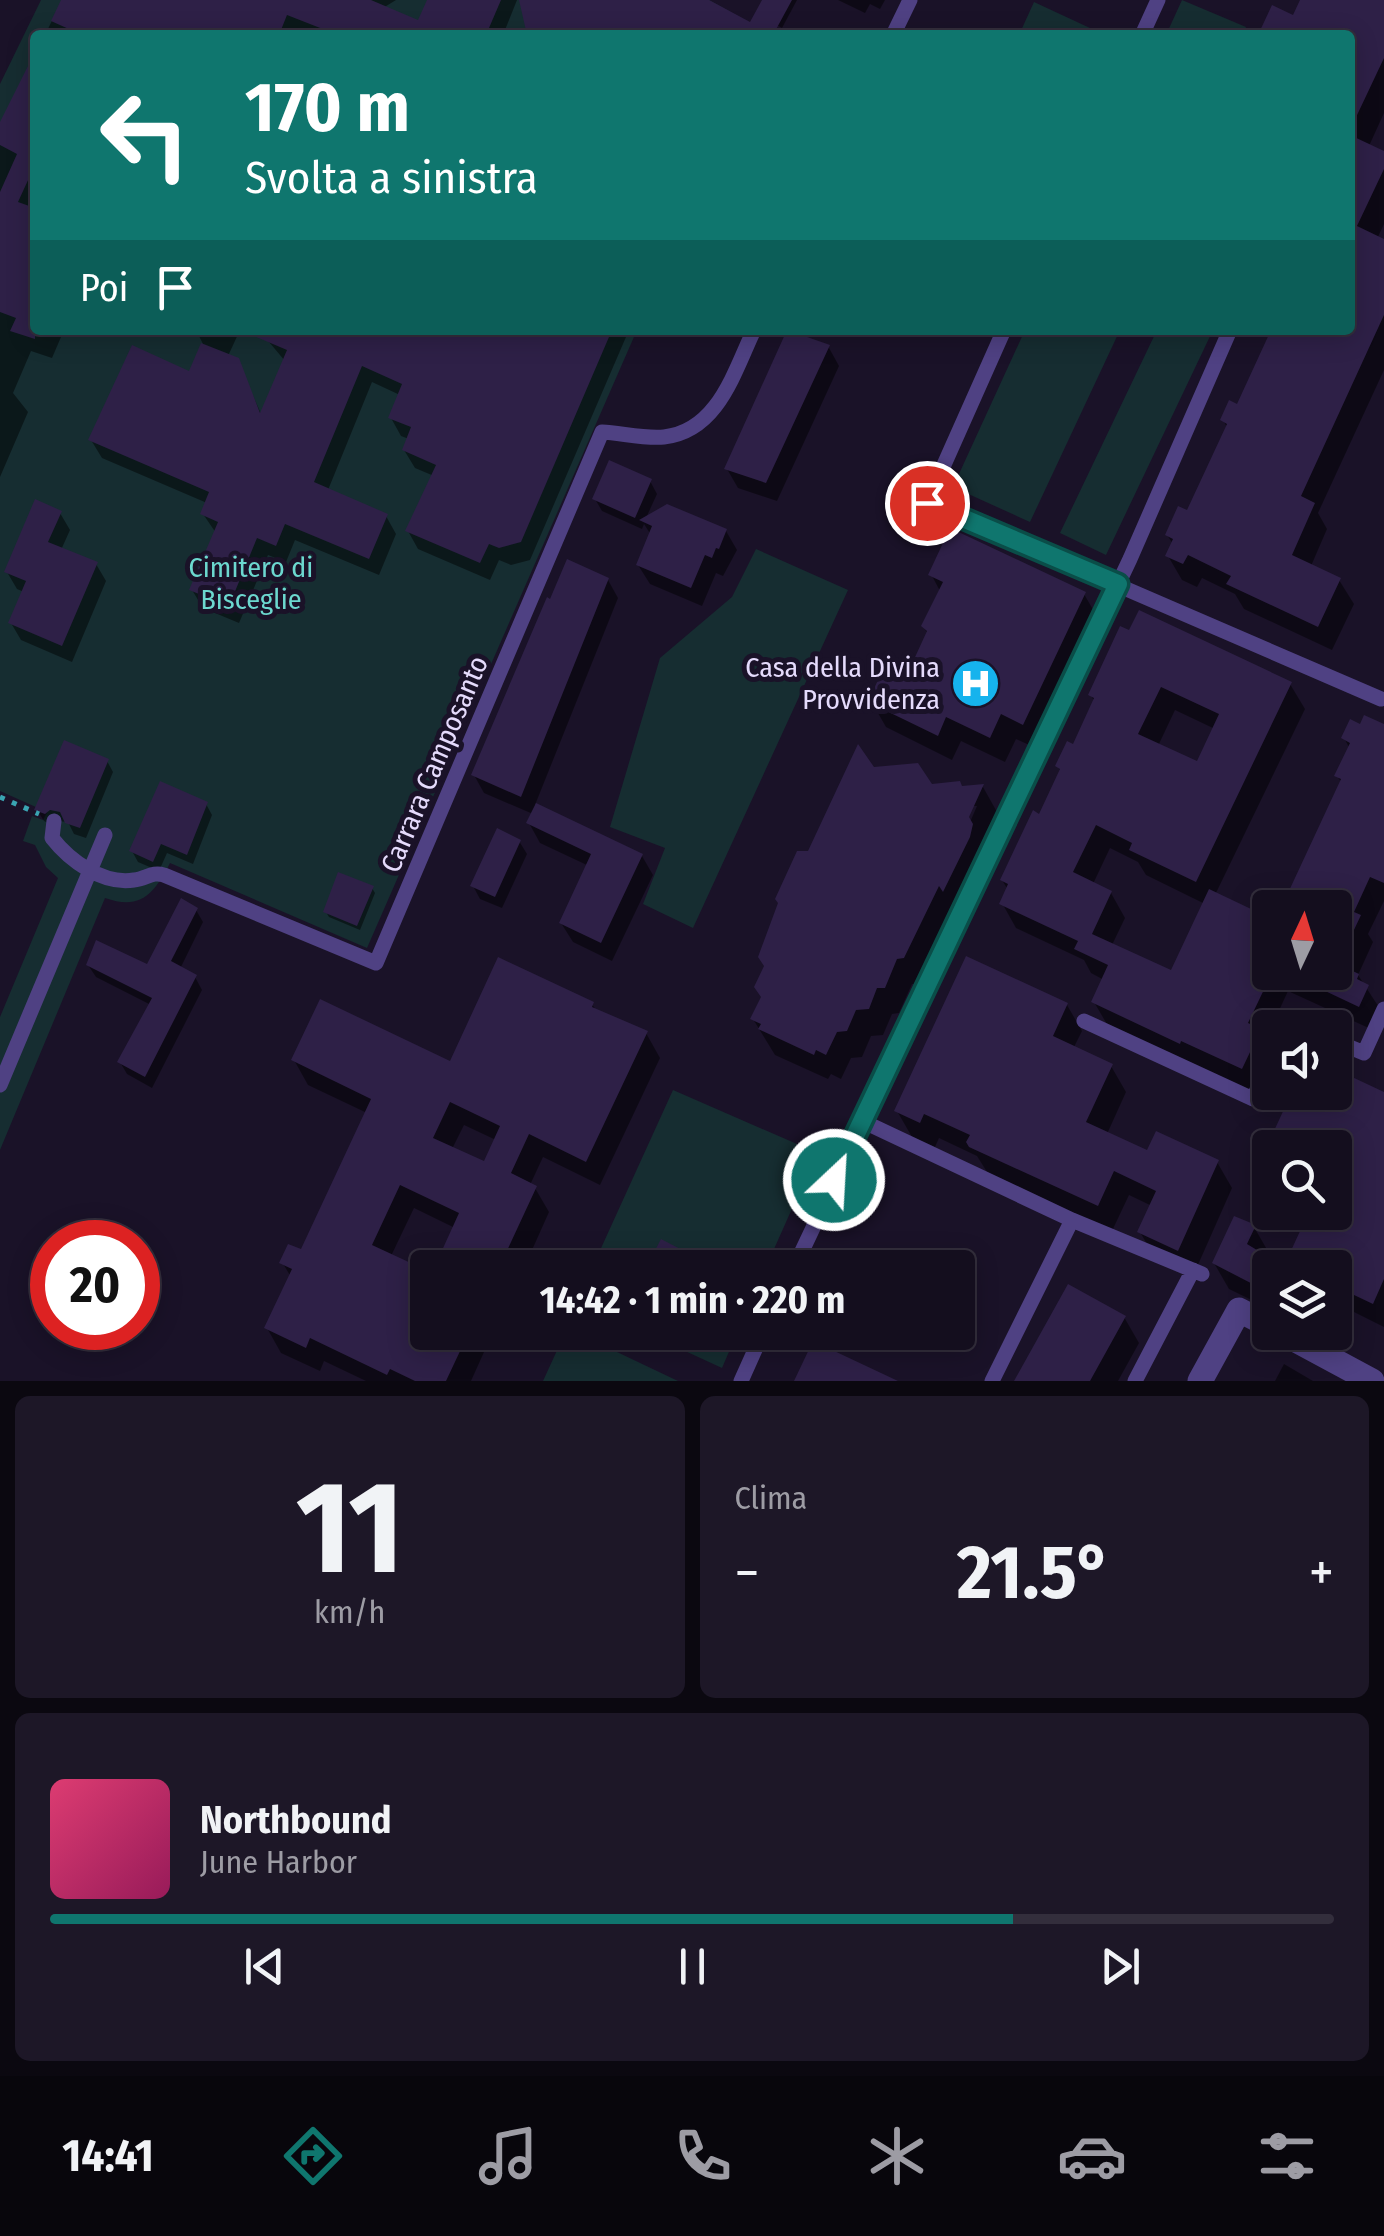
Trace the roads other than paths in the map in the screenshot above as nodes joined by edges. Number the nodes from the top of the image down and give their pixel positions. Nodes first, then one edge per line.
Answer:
1 (910, 0) edge
2 (1158, 0) edge
3 (895, 30) edge
4 (1144, 30) edge
5 (752, 335) edge
6 (1002, 335) edge
7 (1228, 335) edge
8 (1118, 584) junction
9 (1381, 699) dead end
10 (49, 818) road end
11 (105, 835) dead end
12 (90, 869) junction
13 (1384, 1009) edge
14 (1084, 1021) dead end
15 (1380, 1029) edge
16 (1352, 1049) edge
17 (0, 1085) edge
18 (1252, 1099) edge
19 (862, 1121) junction
20 (1072, 1220) junction
21 (802, 1250) edge
22 (1252, 1317) edge
23 (756, 1350) edge
24 (1314, 1350) edge
25 (741, 1381) edge
26 (992, 1381) edge
27 (1136, 1381) edge
28 (1200, 1381) edge
29 (1372, 1381) edge

1 - 3 lane
2 - 4 lane
5 - 12 lane, Carrara Camposanto
6 - 8 lane
7 - 8 lane
8 - 9 lane
8 - 19 lane
10 - 12 lane, Carrara Camposanto
11 - 12 lane
12 - 17 lane
13 - 15 lane
14 - 18 lane
15 - 16 lane
19 - 20 lane
19 - 21 lane
20 - 26 lane
20 - 27 lane
22 - 28 street
23 - 25 lane
24 - 29 street

